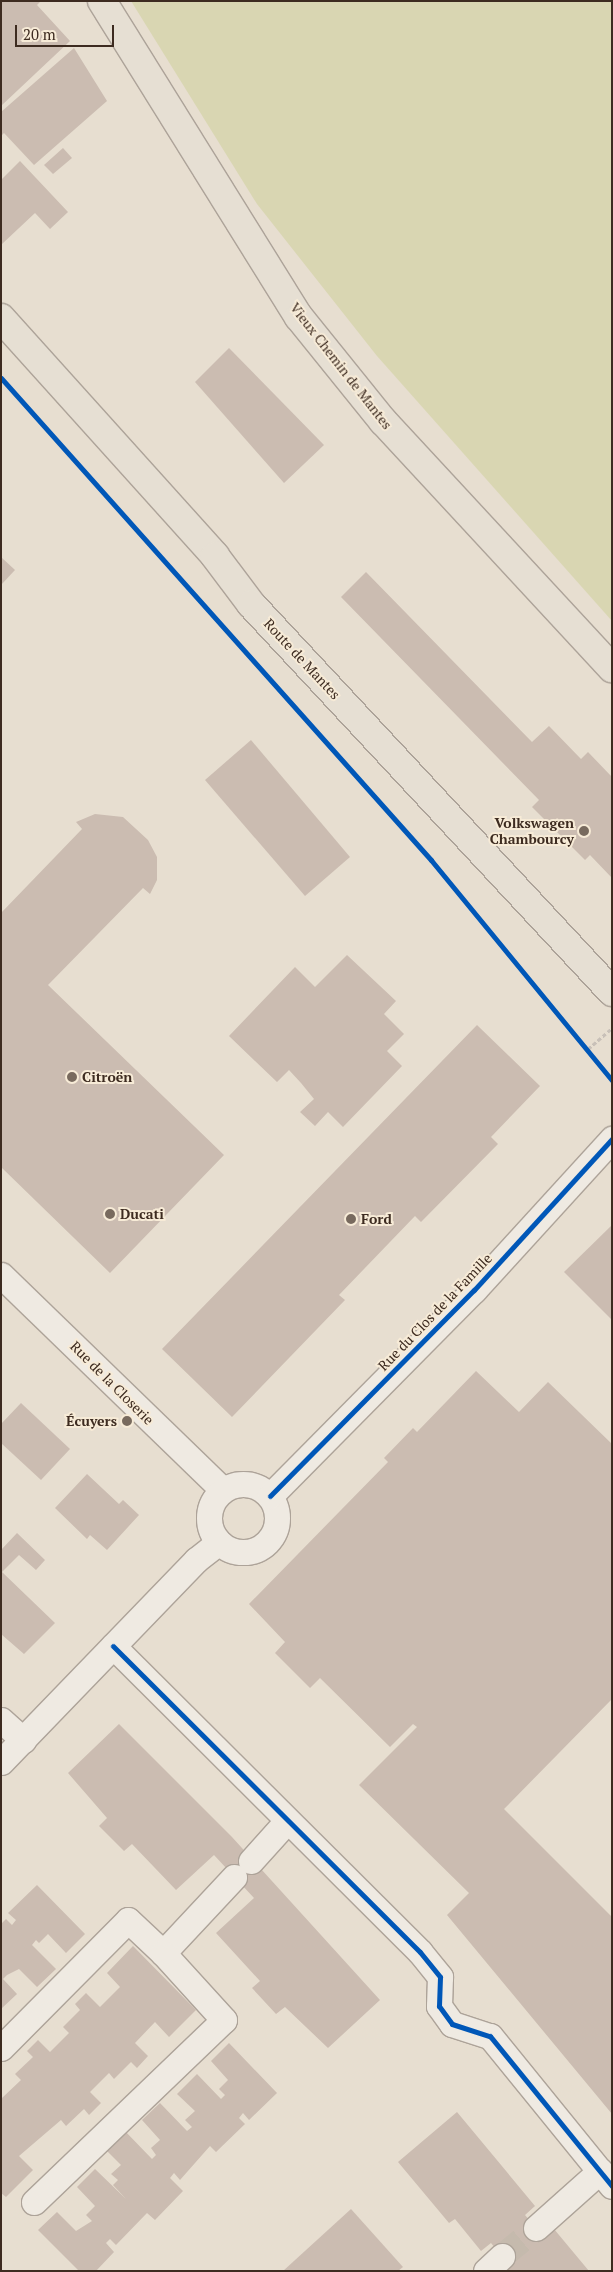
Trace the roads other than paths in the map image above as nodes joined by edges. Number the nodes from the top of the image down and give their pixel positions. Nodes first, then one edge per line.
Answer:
1 (102, 1) edge
2 (1, 318) edge
3 (612, 668) edge
4 (612, 992) edge
5 (612, 1139) edge
6 (1, 1275) edge
7 (223, 1490) junction
8 (270, 1496) junction
9 (219, 1542) junction
10 (113, 1646) junction
11 (1, 1720) edge
12 (23, 1740) junction
13 (1, 1762) edge
14 (286, 1822) junction
15 (163, 1953) junction
16 (1, 2048) edge
17 (606, 2179) edge
18 (34, 2202) dead end
19 (536, 2228) tunnel mouth

1 - 3 main road, Vieux Chemin de Mantes
2 - 4 main road, Route de Mantes
5 - 8 street, Rue du Clos de la Famille
6 - 7 street, Rue de la Closerie
7 - 8 street
7 - 9 street
8 - 9 street
9 - 10 street
10 - 12 street
10 - 14 street
11 - 12 street
12 - 13 street
14 - 15 street
14 - 17 street
15 - 16 street
15 - 18 street
17 - 19 street

